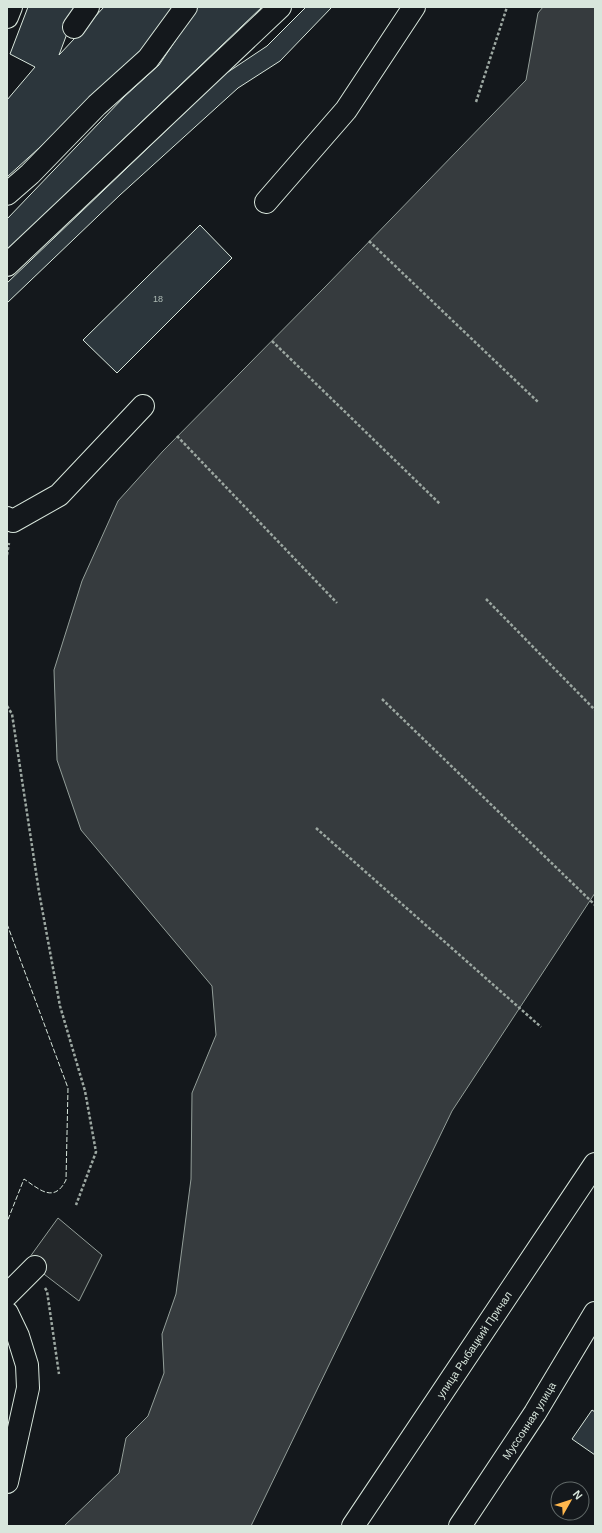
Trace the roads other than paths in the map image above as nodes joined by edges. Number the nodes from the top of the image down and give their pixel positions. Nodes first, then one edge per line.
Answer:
1 (11, 7) edge
2 (88, 7) edge
3 (186, 7) edge
4 (280, 7) edge
5 (414, 7) edge
6 (7, 17) edge
7 (74, 27) dead end
8 (7, 194) edge
9 (266, 202) dead end
10 (7, 265) edge
11 (143, 406) dead end
12 (7, 518) edge
13 (595, 1164) edge
14 (34, 1267) road end
15 (7, 1295) edge
16 (7, 1313) edge
17 (595, 1313) edge
18 (7, 1482) edge
19 (353, 1526) edge
20 (460, 1526) edge

1 - 6 main road
2 - 7 main road
3 - 8 main road
4 - 10 main road
5 - 9 main road
11 - 12 main road
13 - 19 main road, улица Рыбацкий Причал
14 - 15 main road
16 - 18 main road
17 - 20 main road, Муссонная улица

